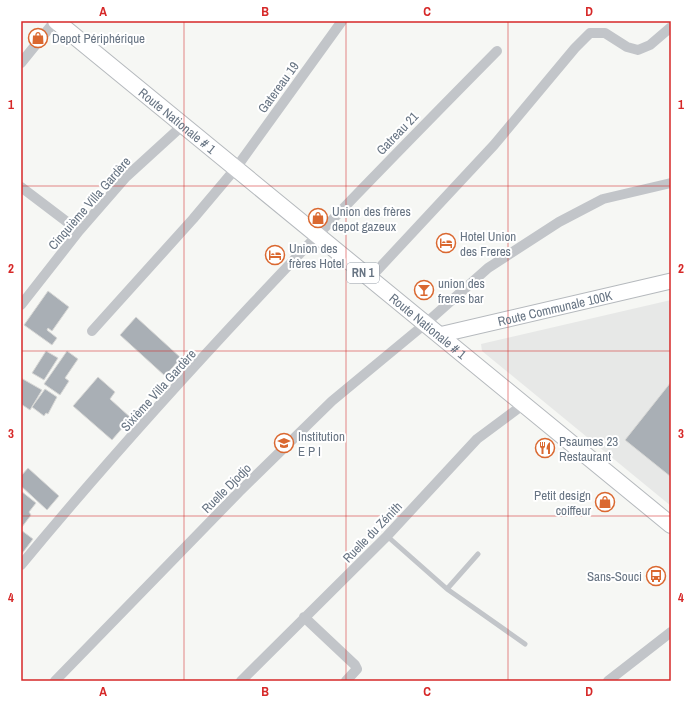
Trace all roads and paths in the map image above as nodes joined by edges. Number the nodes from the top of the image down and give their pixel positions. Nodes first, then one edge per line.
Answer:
1 (56, 21) edge
2 (342, 21) edge
3 (671, 27) edge
4 (497, 51) dead end
5 (21, 63) edge
6 (183, 125) junction
7 (236, 168) junction
8 (671, 183) edge
9 (21, 187) edge
10 (79, 231) junction
11 (317, 234) junction
12 (370, 278) junction
13 (671, 281) edge
14 (21, 305) edge
15 (425, 324) junction
16 (92, 331) dead end
17 (439, 335) junction
18 (524, 404) junction
19 (671, 525) edge
20 (387, 536) junction
21 (478, 554) dead end
22 (21, 565) edge
23 (447, 589) junction
24 (304, 617) junction
25 (671, 632) edge
26 (524, 644) dead end
27 (55, 681) edge
28 (241, 681) edge
29 (346, 681) edge
30 (608, 681) edge

1 - 5 street
1 - 6 main road, Route Nationale # 1 / RN 1
2 - 7 street, Gatereau 19
3 - 12 street
4 - 11 street, Gatreau 21
6 - 7 main road, Route Nationale # 1 / RN 1
6 - 10 street, Cinquième Villa Gardère
7 - 11 main road, Route Nationale # 1 / RN 1
7 - 16 street, Gatereau 19
8 - 15 street, Ruelle Djodjo
9 - 10 street
10 - 14 street, Cinquième Villa Gardère
11 - 12 main road, Route Nationale # 1 / RN 1
11 - 22 street, Sixième Villa Gardère
12 - 15 main road, Route Nationale # 1 / RN 1
13 - 17 street, Route Communale 100K
15 - 17 main road, Route Nationale # 1 / RN 1
15 - 27 street, Ruelle Djodjo
17 - 18 main road, Route Nationale # 1 / RN 1
18 - 19 main road, Route Nationale # 1 / RN 1
18 - 20 street, Ruelle du Zénith
20 - 23 lane
20 - 24 street, Ruelle du Zénith
21 - 23 lane
23 - 26 lane
24 - 28 street, Ruelle du Zénith
24 - 29 street
25 - 30 street

